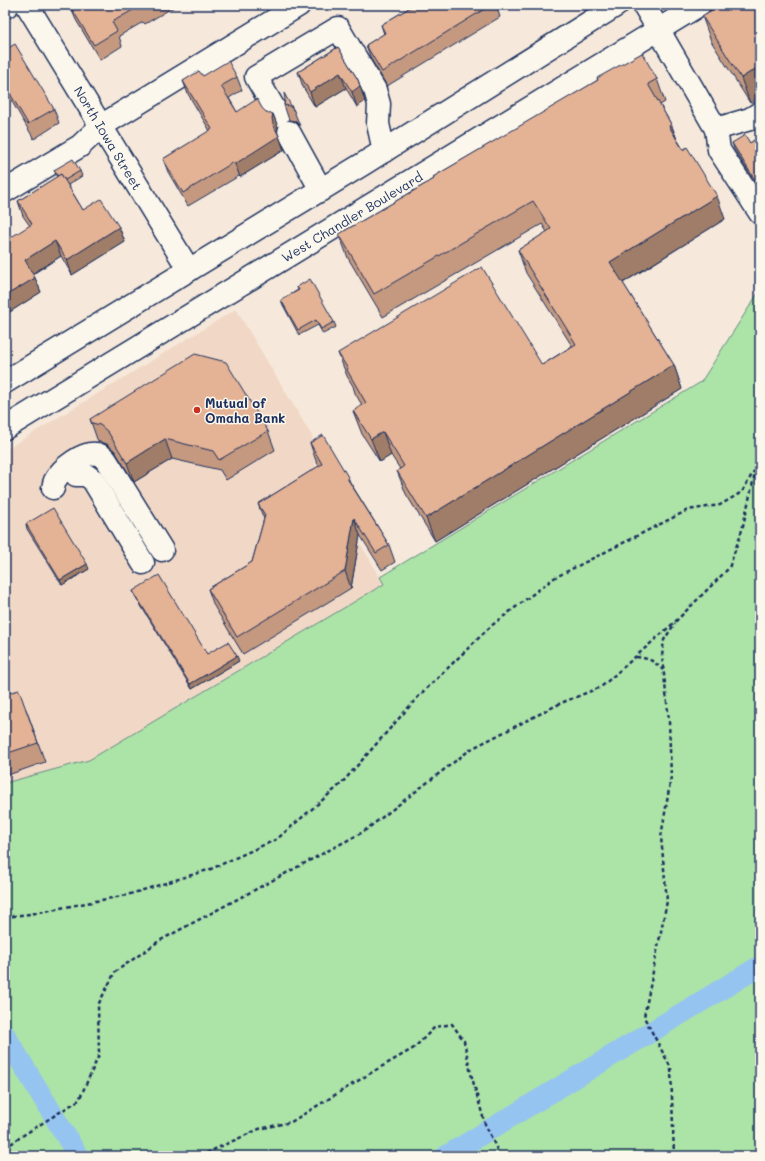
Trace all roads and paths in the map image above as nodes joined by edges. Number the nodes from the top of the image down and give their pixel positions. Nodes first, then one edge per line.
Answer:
1 (8, 5) edge
2 (27, 5) edge
3 (299, 5) edge
4 (617, 5) edge
5 (644, 5) edge
6 (699, 5) edge
7 (5, 7) edge
8 (659, 30) junction
9 (760, 113) edge
10 (101, 126) junction
11 (716, 129) junction
12 (384, 151) junction
13 (322, 190) junction
14 (5, 192) edge
15 (760, 213) edge
16 (189, 270) junction
17 (5, 382) edge
18 (5, 428) edge
19 (760, 431) edge
20 (760, 461) edge
21 (756, 469) junction
22 (760, 482) edge
23 (153, 556) joint
24 (677, 620) junction
25 (635, 657) junction
26 (663, 670) junction
27 (5, 917) edge
28 (5, 1148) edge
29 (200, 1156) edge
30 (500, 1156) edge
31 (674, 1156) edge

1 - 7 main road
2 - 10 main road, North Iowa Street
3 - 10 main road
4 - 12 main road
5 - 8 main road
6 - 8 main road, West Chandler Boulevard
8 - 11 main road
8 - 18 main road, West Chandler Boulevard
9 - 11 main road
10 - 14 main road
10 - 16 main road, North Iowa Street
11 - 15 main road
12 - 13 main road
12 - 13 main road
13 - 16 main road
16 - 17 main road
19 - 21 path
20 - 21 path
21 - 22 path
21 - 24 path
21 - 27 path
23 - 23 main road
24 - 25 path
24 - 26 path
25 - 26 path
25 - 28 path
26 - 31 path
29 - 30 path

